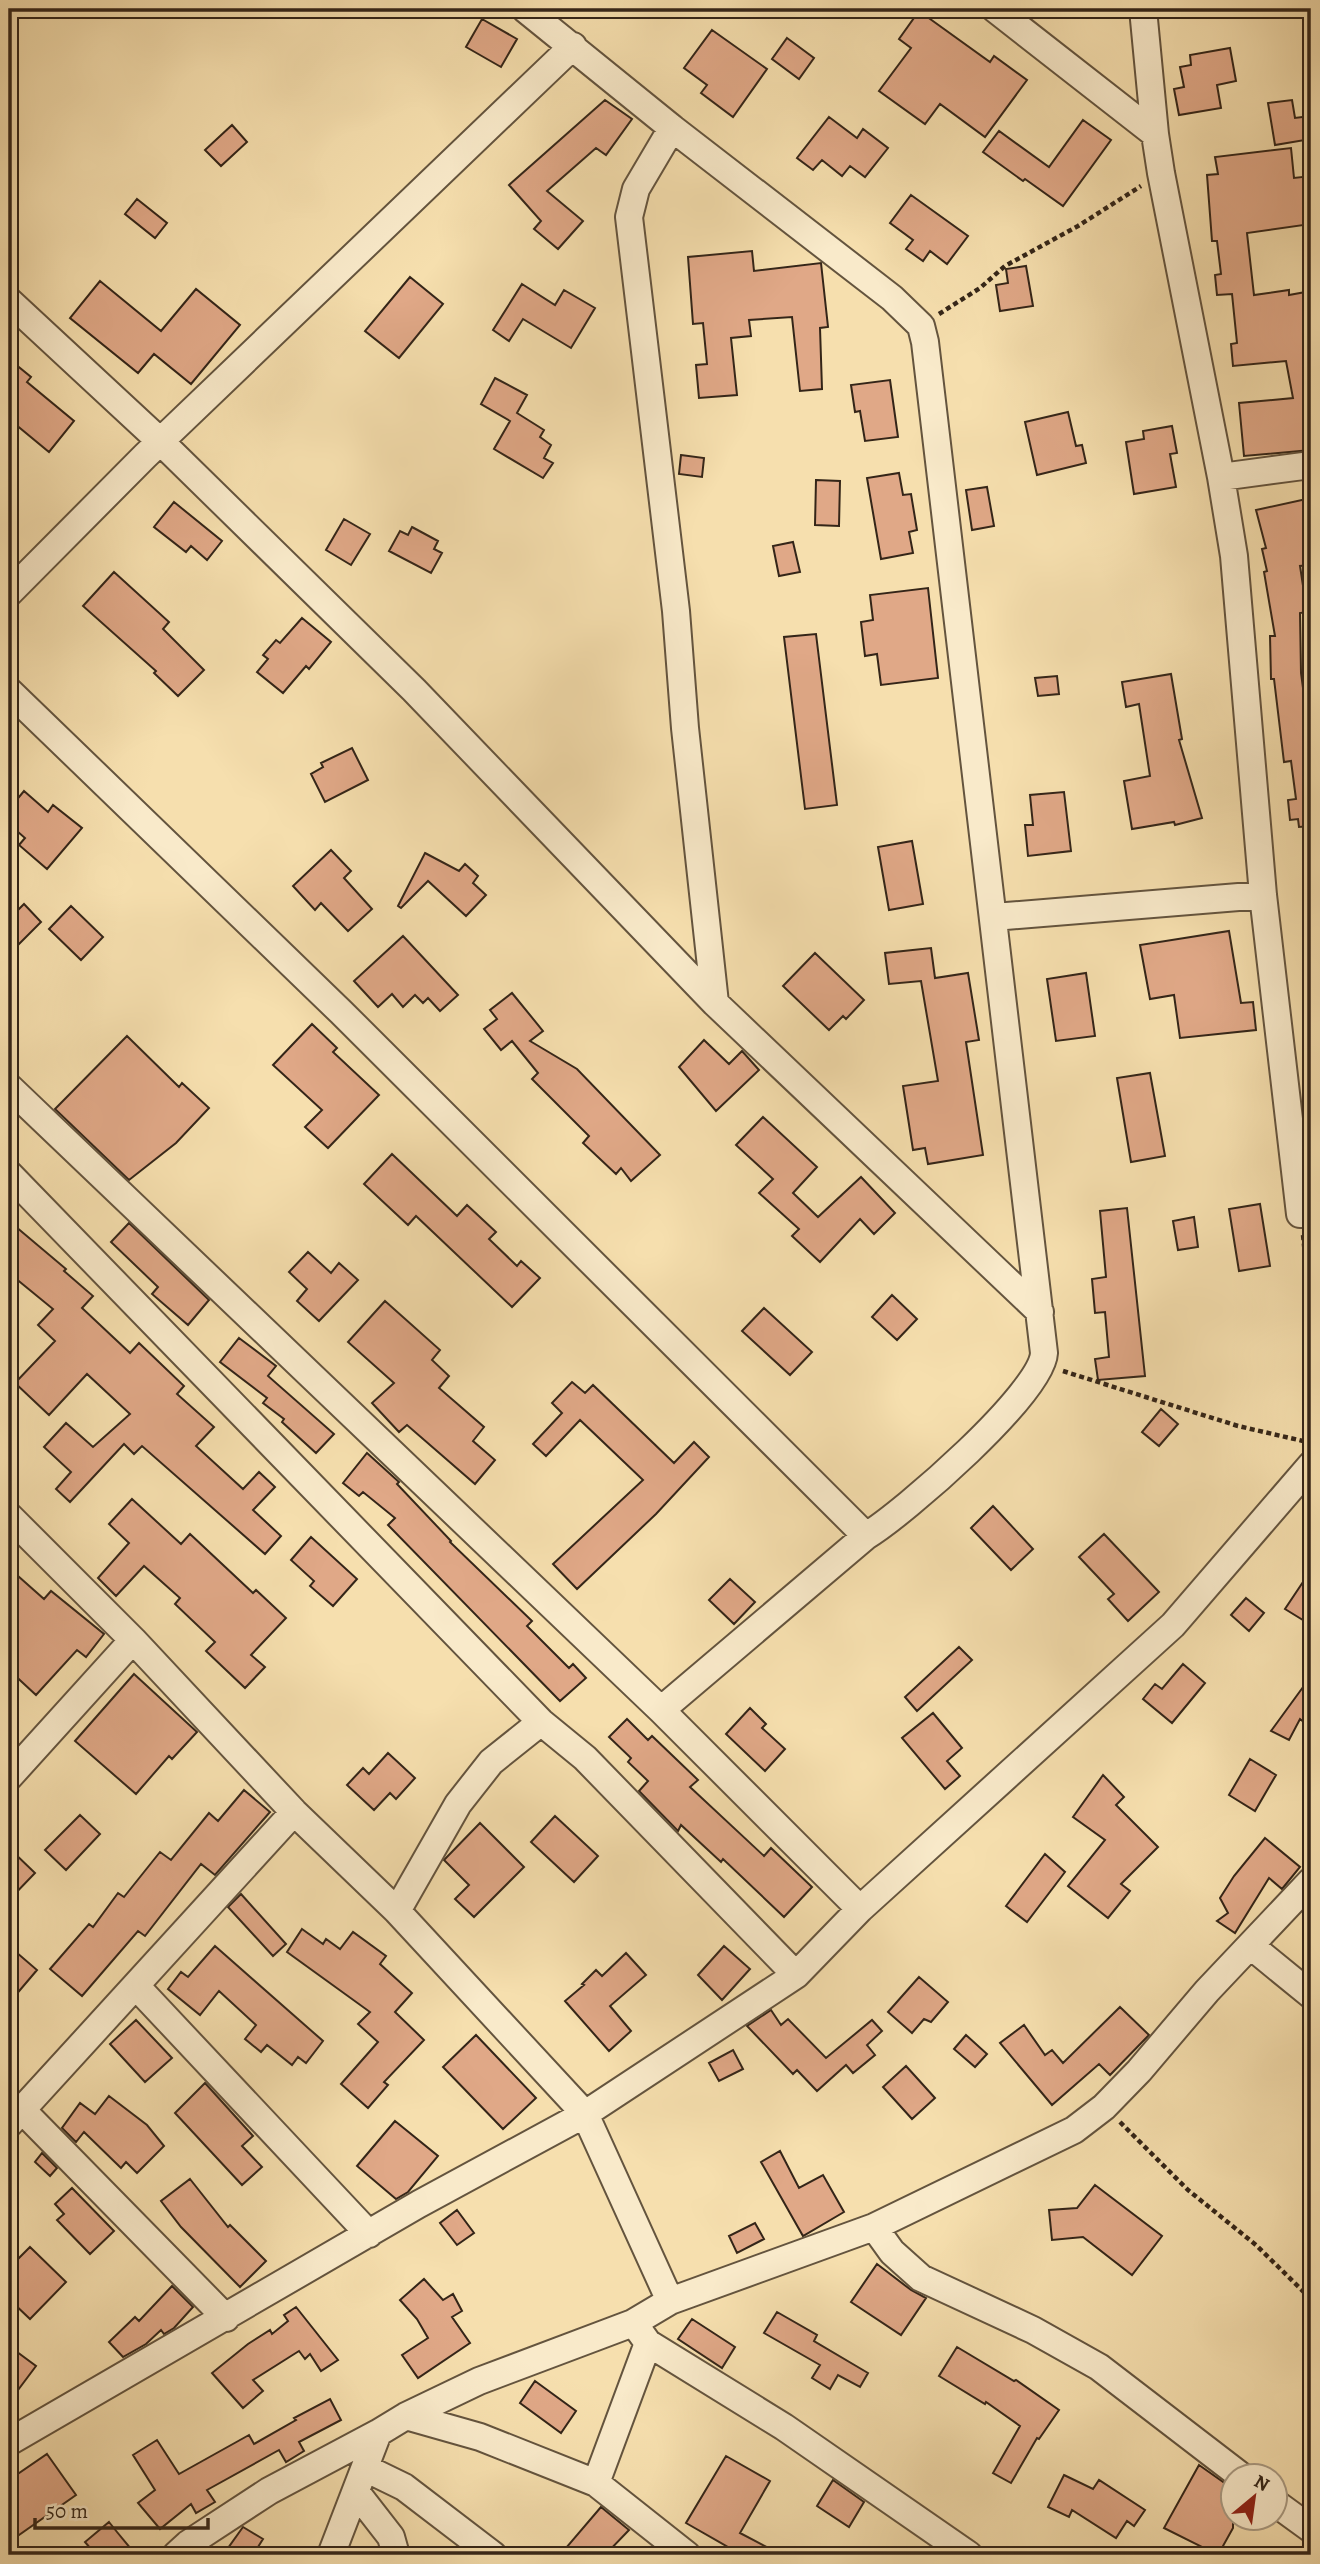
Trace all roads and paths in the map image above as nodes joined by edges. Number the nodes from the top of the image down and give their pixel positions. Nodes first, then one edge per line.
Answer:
1 (526, 9) edge
2 (995, 9) edge
3 (1143, 9) edge
4 (573, 46) junction
5 (672, 128) junction
6 (1155, 134) junction
7 (1161, 173) junction
8 (9, 301) edge
9 (921, 326) junction
10 (161, 442) junction
11 (1311, 465) edge
12 (1221, 477) junction
13 (9, 593) edge
14 (9, 691) edge
15 (1264, 895) junction
16 (994, 917) junction
17 (715, 1003) junction
18 (9, 1087) edge
19 (9, 1174) edge
20 (1306, 1214) edge
21 (1040, 1312) junction
22 (1311, 1314) edge
23 (1042, 1364) junction
24 (1311, 1443) edge
25 (1311, 1465) edge
26 (9, 1517) edge
27 (866, 1536) junction
28 (133, 1640) junction
29 (661, 1710) junction
30 (541, 1721) junction
31 (9, 1777) edge
32 (294, 1812) junction
33 (1311, 1881) edge
34 (860, 1909) junction
35 (397, 1911) junction
36 (1251, 1946) junction
37 (796, 1975) junction
38 (136, 1986) junction
39 (1311, 1995) edge
40 (1104, 2107) junction
41 (585, 2114) junction
42 (15, 2117) edge
43 (874, 2227) junction
44 (369, 2234) junction
45 (1311, 2299) edge
46 (670, 2301) junction
47 (226, 2318) junction
48 (640, 2333) junction
49 (407, 2416) junction
50 (378, 2433) junction
51 (9, 2442) edge
52 (1223, 2462) edge
53 (360, 2480) junction
54 (596, 2483) junction
55 (1288, 2511) edge
56 (1311, 2529) edge
57 (176, 2555) edge
58 (331, 2555) edge
59 (396, 2555) edge
60 (493, 2555) edge
61 (687, 2555) edge
62 (969, 2555) edge

1 - 4 street
2 - 6 street
3 - 6 street
4 - 5 street
4 - 10 street
5 - 9 street
5 - 17 street
6 - 7 street
7 - 9 path
7 - 12 street
8 - 10 street
9 - 16 street
10 - 13 street
10 - 17 street
11 - 12 street
12 - 15 street
14 - 27 street
15 - 16 street
15 - 20 street
16 - 21 street
17 - 21 street
18 - 29 street
19 - 30 street
20 - 22 path
21 - 23 street
23 - 24 path
23 - 27 street
25 - 34 street
26 - 28 street
27 - 29 street
28 - 31 street
28 - 32 street
29 - 34 street
30 - 35 street
30 - 37 street
32 - 35 street
32 - 38 street
33 - 36 street
34 - 37 street
35 - 41 street
36 - 39 street
36 - 40 street
37 - 41 street
38 - 42 street
38 - 44 street
40 - 43 street
40 - 45 path
41 - 44 street
41 - 46 street
42 - 47 street
43 - 46 street
43 - 52 street
44 - 47 street
46 - 48 street
47 - 51 street
48 - 49 street
48 - 54 street
48 - 62 street
49 - 50 street
49 - 54 street
50 - 53 street
50 - 57 street
53 - 58 street
53 - 59 street
53 - 60 street
54 - 61 street
55 - 56 street

